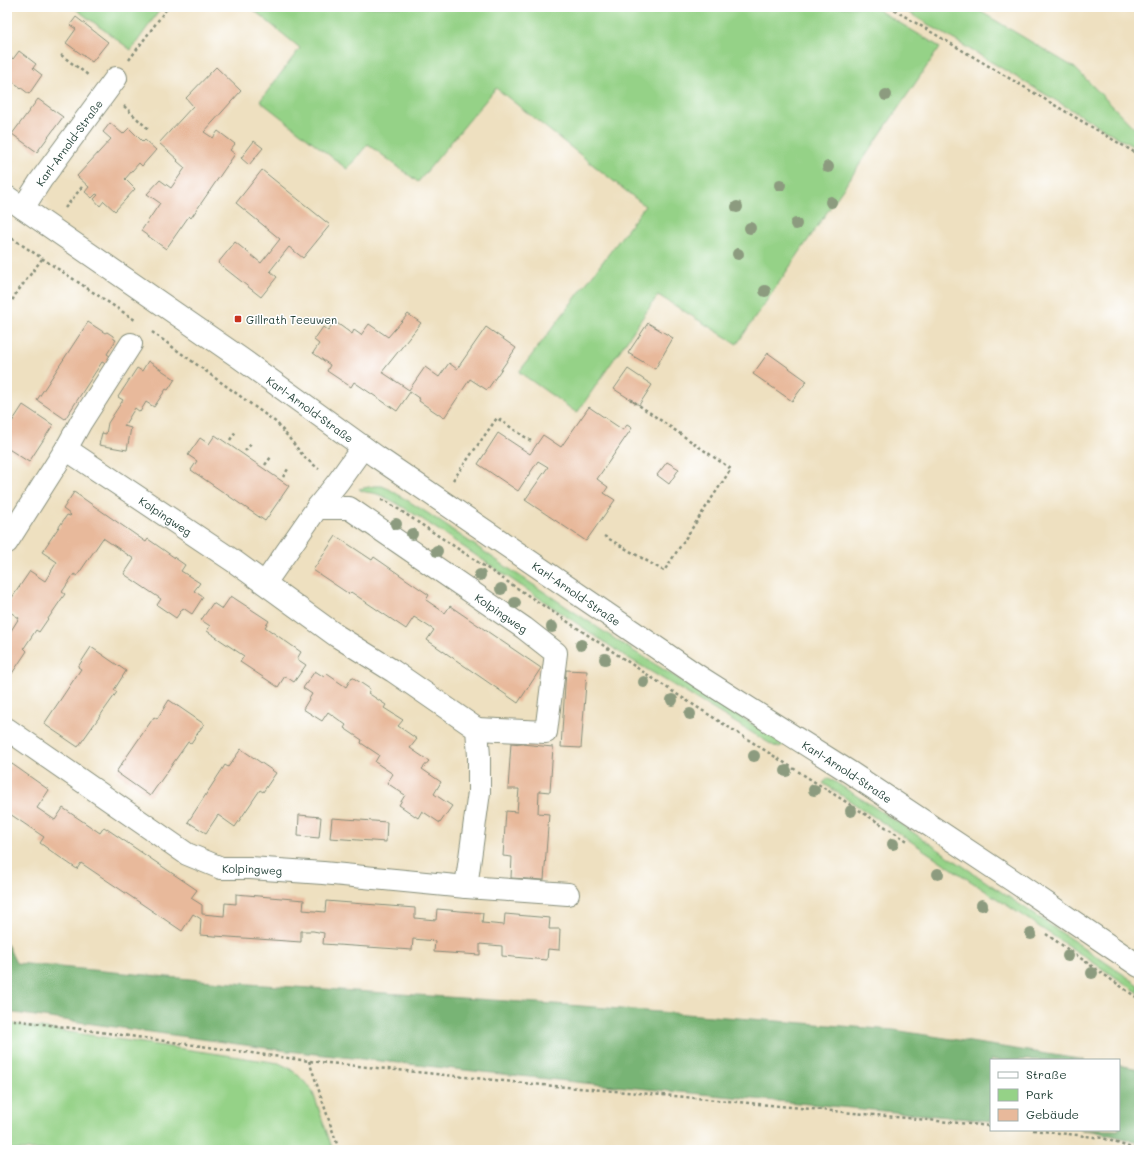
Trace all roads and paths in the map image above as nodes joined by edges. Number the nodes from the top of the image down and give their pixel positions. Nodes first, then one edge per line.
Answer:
1 (168, 7) edge
2 (889, 7) edge
3 (116, 78) joint
4 (1139, 154) edge
5 (15, 202) edge
6 (7, 235) edge
7 (42, 259) junction
8 (7, 311) edge
9 (138, 322) dead end
10 (131, 344) dead end
11 (630, 398) dead end
12 (236, 431) dead end
13 (230, 440) dead end
14 (531, 441) dead end
15 (252, 442) dead end
16 (363, 447) junction
17 (66, 449) junction
18 (245, 451) dead end
19 (271, 457) dead end
20 (265, 465) dead end
21 (288, 469) dead end
22 (283, 477) dead end
23 (439, 500) junction
24 (317, 508) junction
25 (604, 536) dead end
26 (7, 542) edge
27 (265, 583) junction
28 (7, 729) edge
29 (477, 729) junction
30 (466, 887) junction
31 (568, 894) dead end
32 (1139, 966) edge
33 (7, 1019) edge
34 (309, 1061) junction
35 (990, 1126) edge
36 (1042, 1131) edge
37 (339, 1150) edge
38 (1137, 1150) edge

1 - 3 path
2 - 4 path
3 - 5 street, Karl-Arnold-Straße
5 - 16 street, Karl-Arnold-Straße
6 - 7 path
7 - 8 path
7 - 9 path
10 - 17 street
11 - 25 path
12 - 13 path
14 - 23 path
15 - 18 path
16 - 23 street, Karl-Arnold-Straße
16 - 24 street
17 - 26 street
17 - 27 street, Kolpingweg
19 - 20 path
21 - 22 path
23 - 32 street, Karl-Arnold-Straße
24 - 27 street
24 - 29 street, Kolpingweg
27 - 29 street, Kolpingweg
28 - 30 street, Kolpingweg
29 - 30 street
30 - 31 street, Kolpingweg
33 - 34 path
34 - 35 path
34 - 37 path
36 - 38 path

